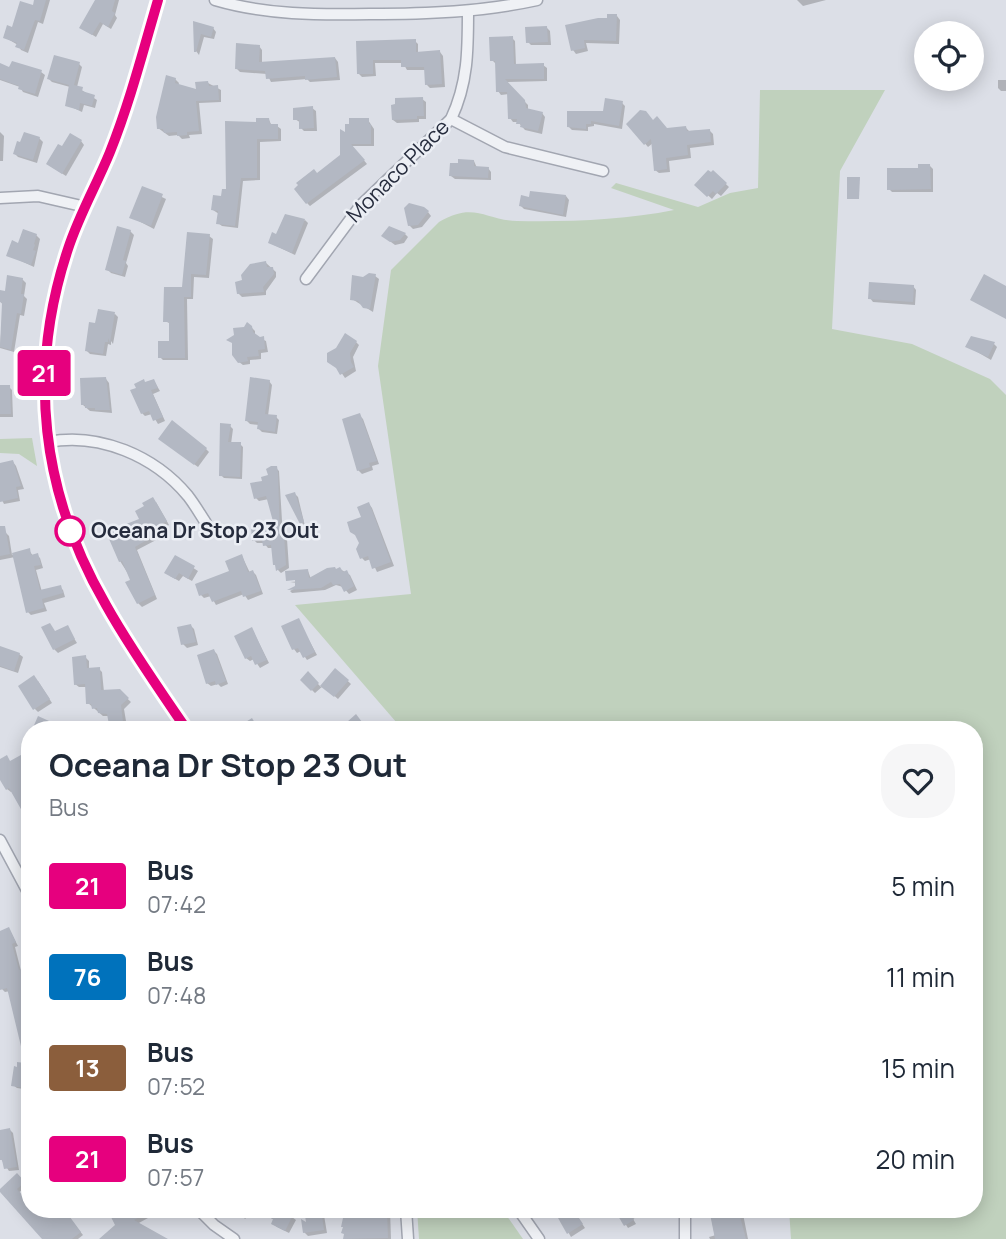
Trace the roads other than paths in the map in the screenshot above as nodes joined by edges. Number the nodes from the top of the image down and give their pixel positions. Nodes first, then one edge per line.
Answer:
1 (158, 0) edge
2 (215, 0) edge
3 (537, 0) edge
4 (468, 11) junction
5 (451, 119) junction
6 (603, 171) dead end
7 (0, 198) edge
8 (86, 207) junction
9 (306, 279) dead end
10 (48, 442) junction
11 (206, 523) dead end
12 (181, 721) edge
13 (0, 840) edge
14 (21, 878) edge
15 (208, 1218) edge
16 (407, 1218) edge
17 (525, 1218) edge
18 (685, 1218) edge
19 (232, 1239) edge
20 (408, 1239) edge
21 (539, 1239) edge
22 (685, 1239) edge

1 - 8 street
2 - 4 street
3 - 4 street
4 - 5 street, Monaco Place
5 - 6 street
5 - 9 street, Monaco Place
7 - 8 street
8 - 10 street
10 - 11 street
10 - 12 street
13 - 14 street
15 - 19 street
16 - 20 street
17 - 21 street
18 - 22 street

